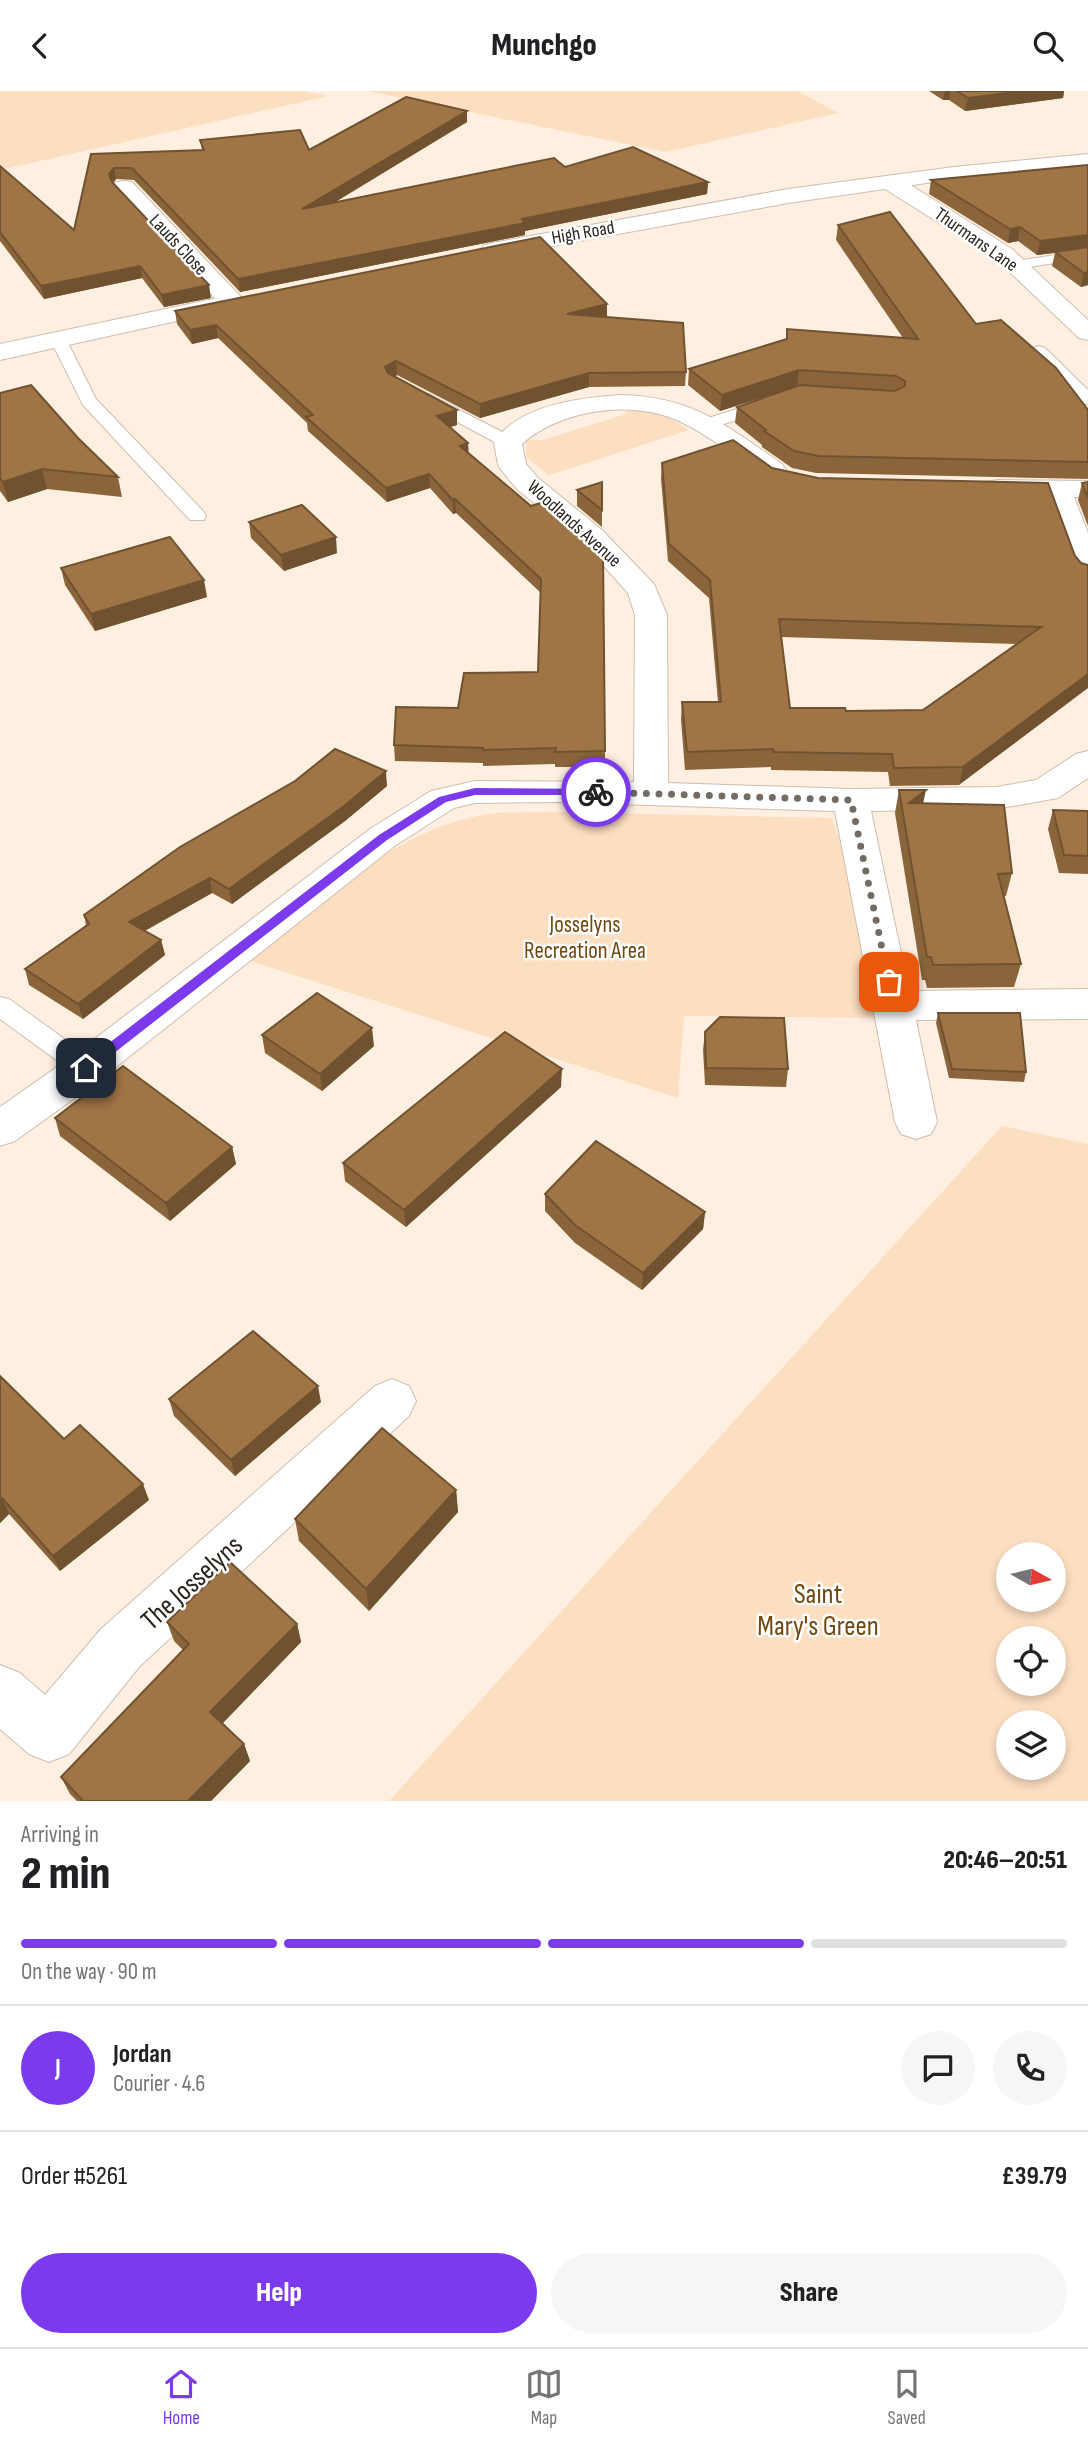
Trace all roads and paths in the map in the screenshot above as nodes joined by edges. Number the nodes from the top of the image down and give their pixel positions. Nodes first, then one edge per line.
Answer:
1 (1088, 160) edge
2 (890, 182) junction
3 (124, 187) edge
4 (468, 254) edge
5 (1088, 254) edge
6 (1016, 265) junction
7 (258, 296) edge
8 (232, 302) junction
9 (1088, 333) edge
10 (58, 339) junction
11 (1040, 351) edge
12 (0, 352) edge
13 (418, 394) edge
14 (784, 398) edge
15 (1088, 399) edge
16 (705, 425) junction
17 (508, 442) junction
18 (793, 479) edge
19 (974, 488) edge
20 (1057, 489) junction
21 (1088, 489) edge
22 (197, 516) dead end
23 (1088, 572) edge
24 (1088, 762) edge
25 (652, 793) junction
26 (851, 800) junction
27 (1088, 1004) edge
28 (0, 1006) edge
29 (894, 1006) junction
30 (86, 1068) junction
31 (916, 1122) dead end
32 (0, 1129) edge
33 (392, 1401) dead end
34 (0, 1693) edge

1 - 2 street, High Road
2 - 4 street, High Road
2 - 6 street, Thurmans Lane
3 - 8 street, Lauds Close
5 - 6 lane
6 - 9 street, Thurmans Lane
7 - 8 street
8 - 10 street
10 - 12 street
10 - 22 lane
11 - 15 lane
13 - 17 lane
14 - 16 lane
16 - 17 street
16 - 18 street
17 - 25 street, Woodlands Avenue
19 - 20 street
20 - 21 street
20 - 23 street
24 - 26 street
25 - 26 street
25 - 30 street
26 - 29 street
27 - 29 street
28 - 30 lane
29 - 31 street
30 - 32 street
33 - 34 street, The Josselyns

